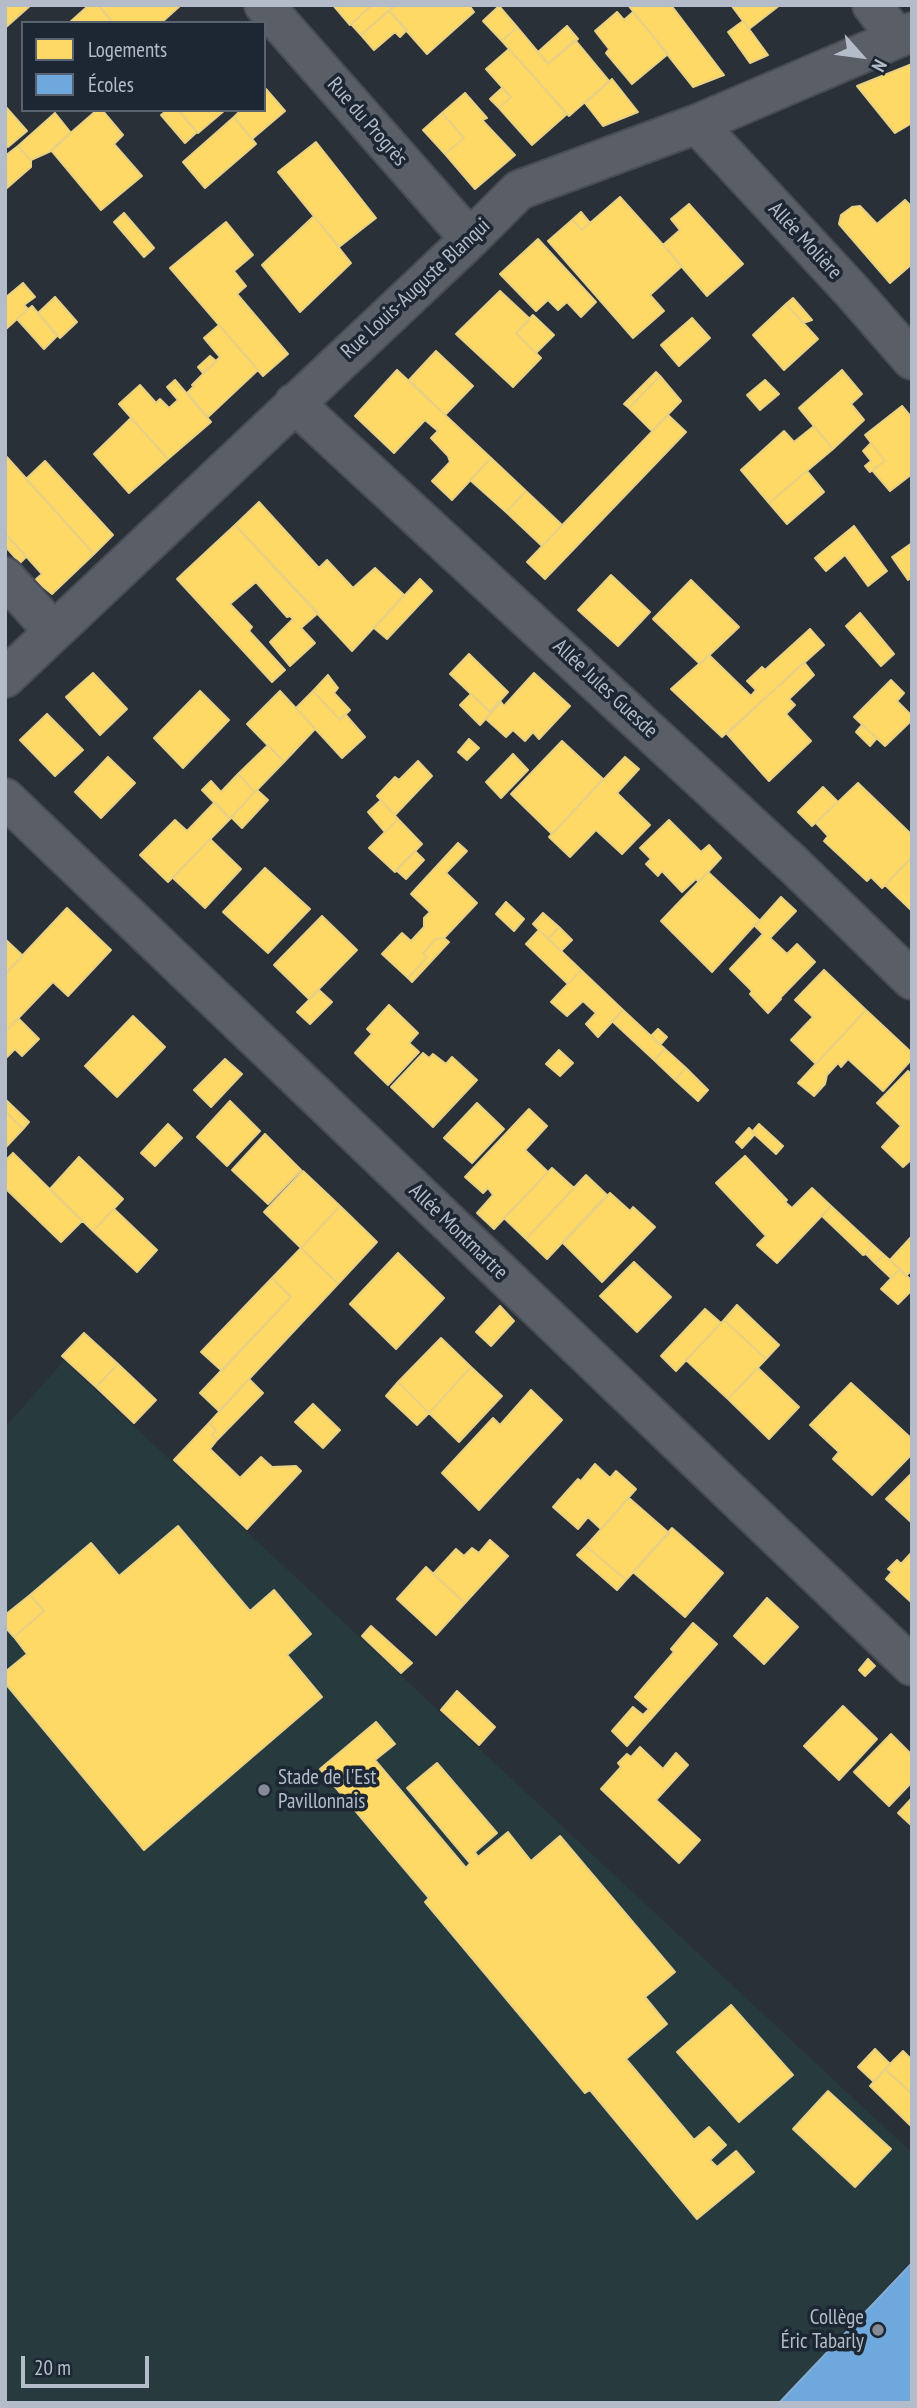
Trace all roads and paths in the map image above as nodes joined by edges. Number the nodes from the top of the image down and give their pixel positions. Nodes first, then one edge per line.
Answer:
1 (264, 5) edge
2 (872, 5) edge
3 (904, 35) edge
4 (697, 124) junction
5 (470, 239) junction
6 (912, 360) edge
7 (294, 403) junction
8 (5, 577) edge
9 (53, 631) junction
10 (5, 678) edge
11 (5, 798) edge
12 (912, 980) edge
13 (912, 1666) edge

1 - 5 street, Rue du Progrès
2 - 3 street
3 - 4 street, Rue Louis-Auguste Blanqui
4 - 5 street, Rue Louis-Auguste Blanqui
4 - 6 street, Allée Molière
5 - 7 street, Rue Louis-Auguste Blanqui
7 - 9 street, Rue Louis-Auguste Blanqui
7 - 12 street, Allée Jules Guesde
8 - 9 street
9 - 10 street, Rue Louis-Auguste Blanqui
11 - 13 street, Allée Montmartre

